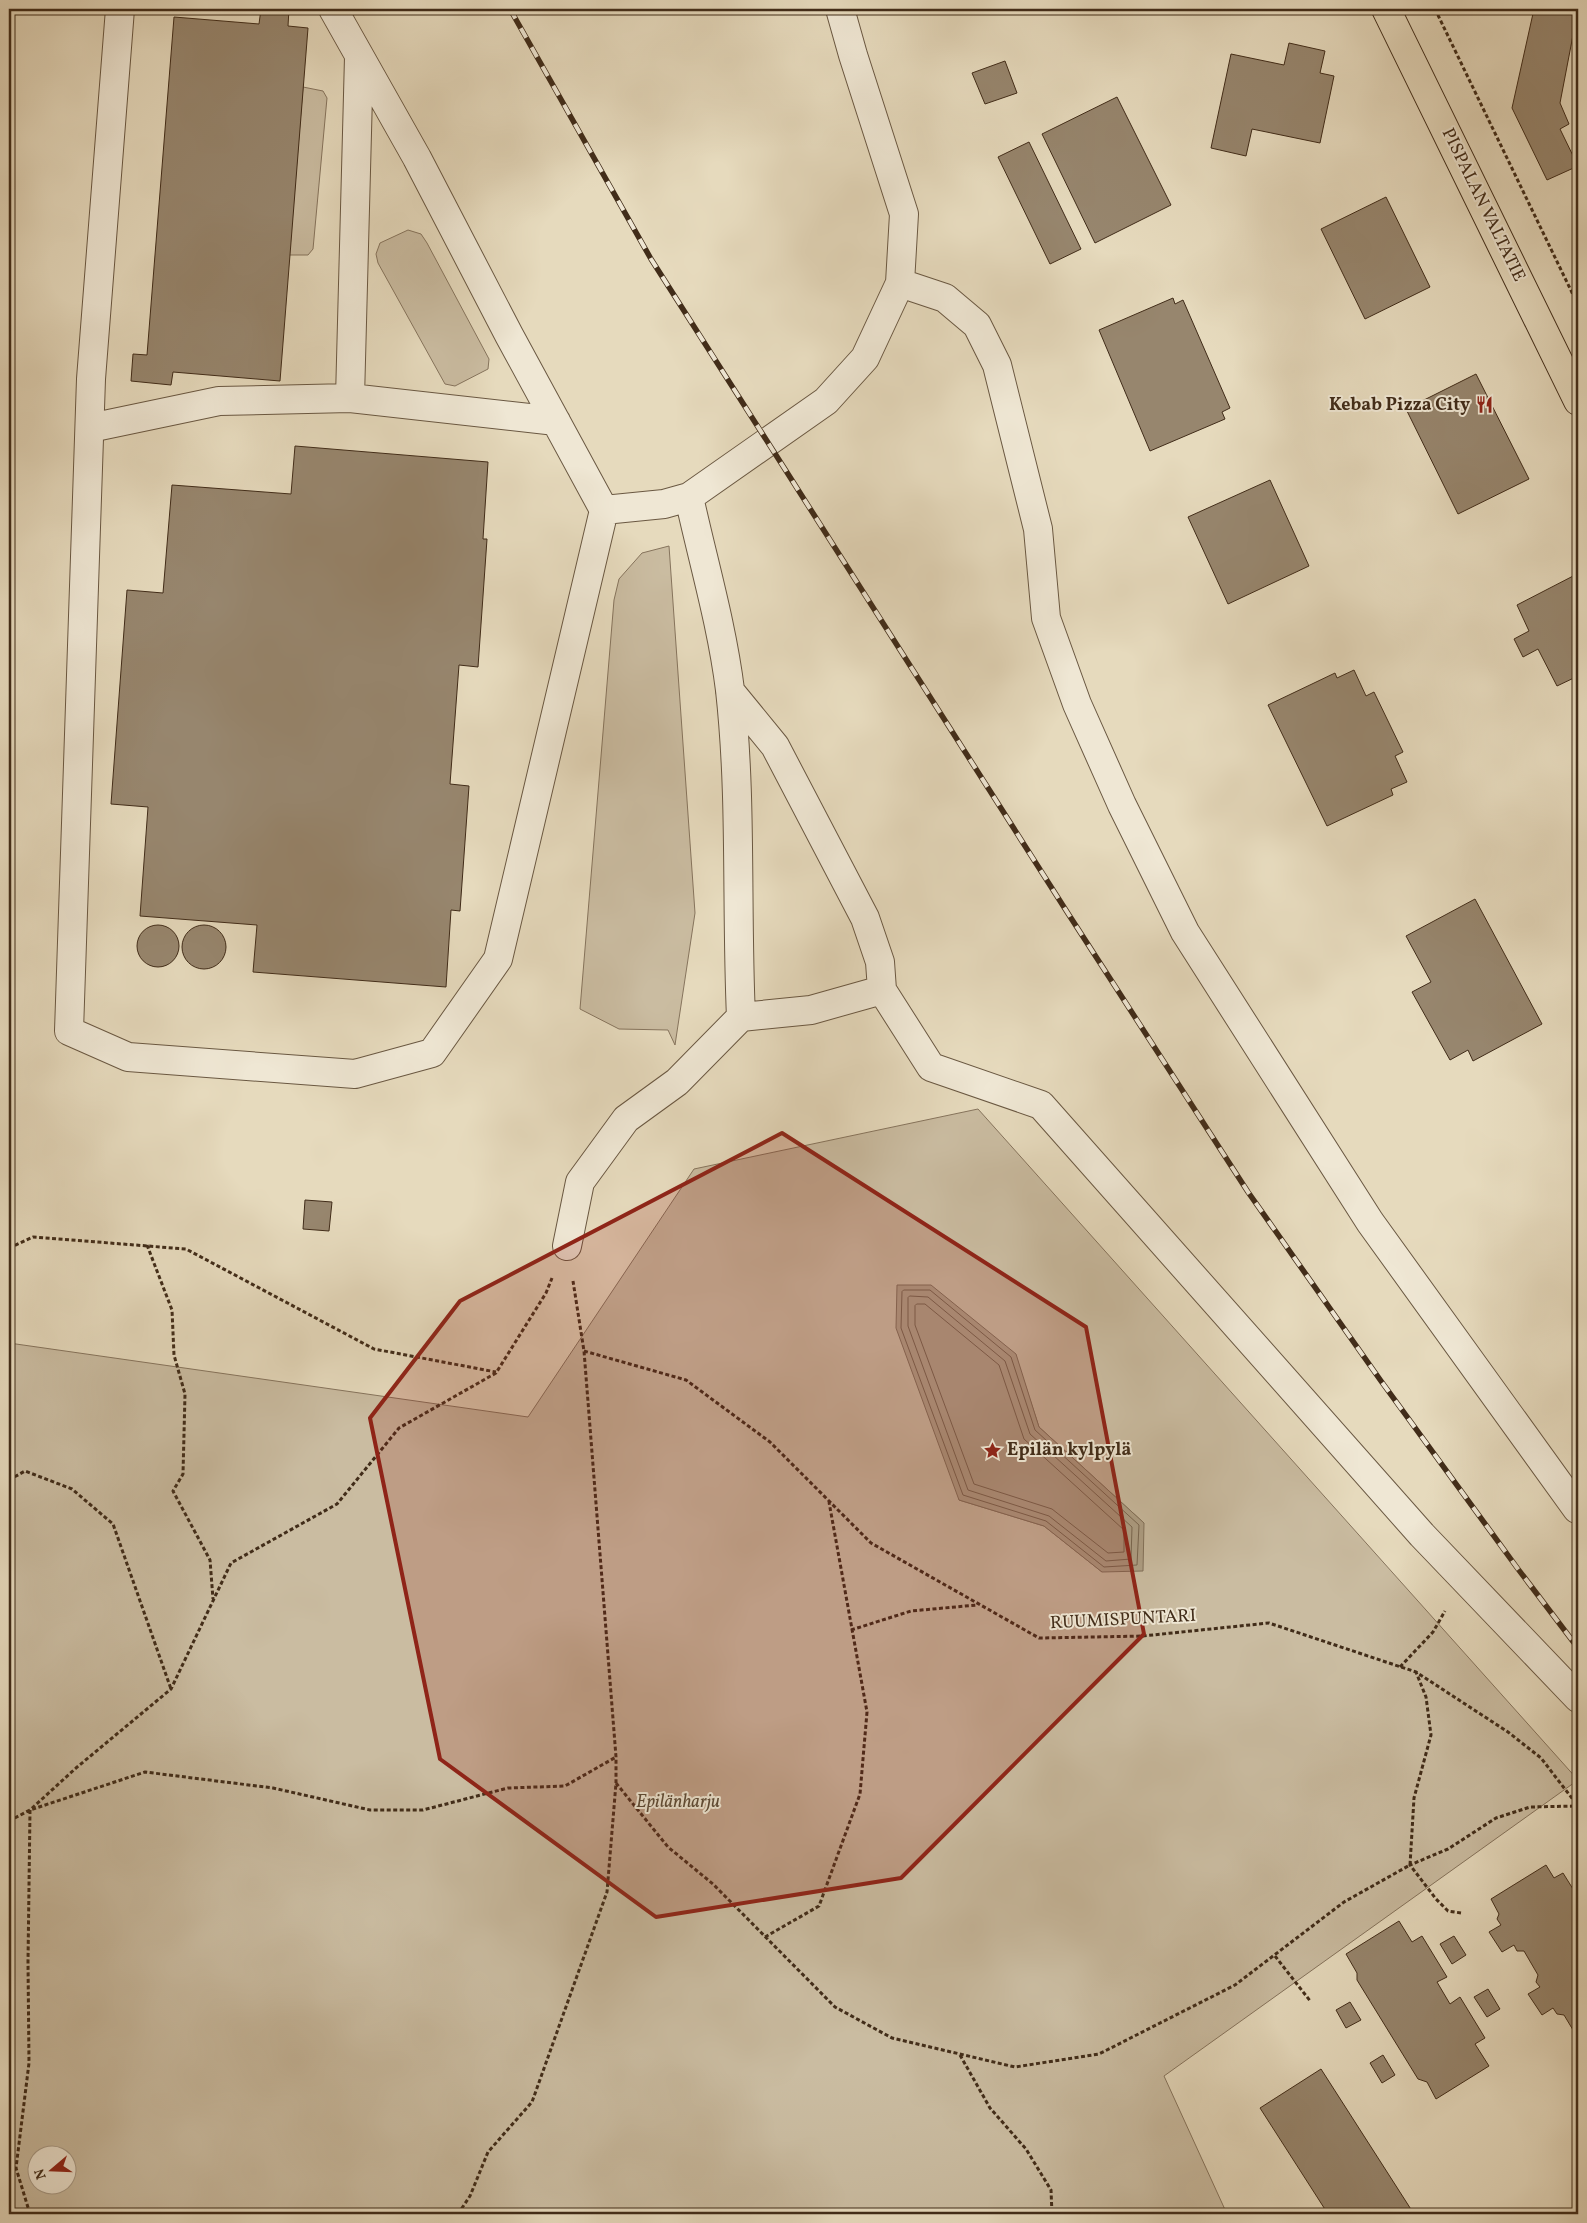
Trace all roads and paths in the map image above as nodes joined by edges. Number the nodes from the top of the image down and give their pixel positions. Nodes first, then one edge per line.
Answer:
1 (120, 9) edge
2 (333, 9) edge
3 (840, 9) edge
4 (1386, 9) edge
5 (1435, 9) edge
6 (359, 56) junction
7 (900, 283) junction
8 (1578, 305) edge
9 (350, 398) junction
10 (1578, 401) edge
11 (556, 421) junction
12 (90, 428) junction
13 (689, 497) junction
14 (604, 510) junction
15 (730, 691) junction
16 (882, 990) junction
17 (742, 1017) junction
18 (147, 1245) junction
19 (567, 1246) junction
20 (9, 1248) edge
21 (584, 1351) junction
22 (496, 1372) junction
23 (9, 1480) edge
24 (828, 1500) junction
25 (1577, 1509) edge
26 (1465, 1580) junction
27 (213, 1600) junction
28 (978, 1605) junction
29 (851, 1630) junction
30 (1400, 1667) junction
31 (1416, 1672) junction
32 (171, 1689) junction
33 (1578, 1698) edge
34 (616, 1757) junction
35 (616, 1783) junction
36 (1578, 1806) edge
37 (30, 1810) junction
38 (9, 1821) edge
39 (1410, 1865) junction
40 (1460, 1913) dead end
41 (765, 1937) junction
42 (1275, 1956) junction
43 (1311, 2002) dead end
44 (960, 2054) junction
45 (30, 2214) edge
46 (458, 2214) edge
47 (1052, 2214) edge

1 - 12 lane
2 - 6 lane
3 - 7 lane
4 - 10 main road, PISPALAN VALTATIE
5 - 8 path
6 - 9 lane
6 - 11 lane
7 - 13 lane
7 - 25 lane
9 - 11 lane
9 - 12 lane
11 - 14 lane
12 - 14 lane
13 - 14 lane
13 - 15 lane
15 - 16 lane
15 - 17 lane
16 - 17 lane
16 - 26 lane
17 - 19 lane
18 - 20 path
18 - 22 path
18 - 27 path
19 - 21 path
19 - 22 path
21 - 24 path, RUUMISPUNTARI
21 - 34 path
22 - 27 path
23 - 32 path
24 - 28 path, RUUMISPUNTARI
24 - 29 path
26 - 30 path
26 - 33 lane
27 - 32 path
28 - 29 path
28 - 30 path, RUUMISPUNTARI
29 - 41 path
30 - 31 path, RUUMISPUNTARI
31 - 36 path, RUUMISPUNTARI
31 - 39 path
32 - 37 path
34 - 35 path
34 - 37 path
35 - 41 path
35 - 46 path
36 - 39 path
37 - 38 path
37 - 45 path
39 - 40 path
39 - 42 path
41 - 44 path
42 - 43 path
42 - 44 path
44 - 47 path

